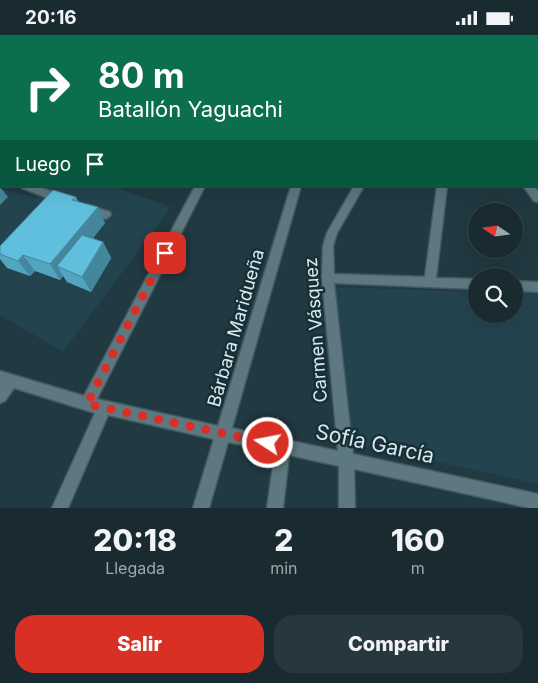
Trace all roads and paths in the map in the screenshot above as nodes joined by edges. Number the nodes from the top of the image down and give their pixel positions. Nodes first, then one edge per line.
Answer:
1 (28, 187) edge
2 (199, 187) edge
3 (296, 187) edge
4 (358, 187) edge
5 (442, 187) edge
6 (529, 187) edge
7 (538, 198) edge
8 (106, 215) dead end
9 (328, 277) junction
10 (430, 282) junction
11 (468, 284) edge
12 (523, 286) edge
13 (538, 287) edge
14 (5, 378) edge
15 (0, 397) edge
16 (87, 404) junction
17 (105, 407) junction
18 (223, 434) junction
19 (283, 446) junction
20 (346, 459) junction
21 (538, 502) edge
22 (517, 503) edge
23 (60, 508) edge
24 (201, 508) edge
25 (275, 508) edge
26 (347, 508) edge

1 - 8 street
2 - 16 street
3 - 18 street, Bárbara Maridueña
4 - 9 street, Carmen Vásquez
5 - 10 street
6 - 7 street
9 - 10 street
9 - 20 street, Carmen Vásquez
10 - 11 street
12 - 13 street
14 - 15 street
14 - 16 street, Sofía García
16 - 17 street, Sofía García
17 - 18 street, Sofía García
17 - 23 street
18 - 19 street, Sofía García
18 - 24 street, Bárbara Maridueña
19 - 20 street, Sofía García
19 - 25 street
20 - 22 street, Sofía García
20 - 26 street, Carmen Vásquez
21 - 22 street, Sofía García

